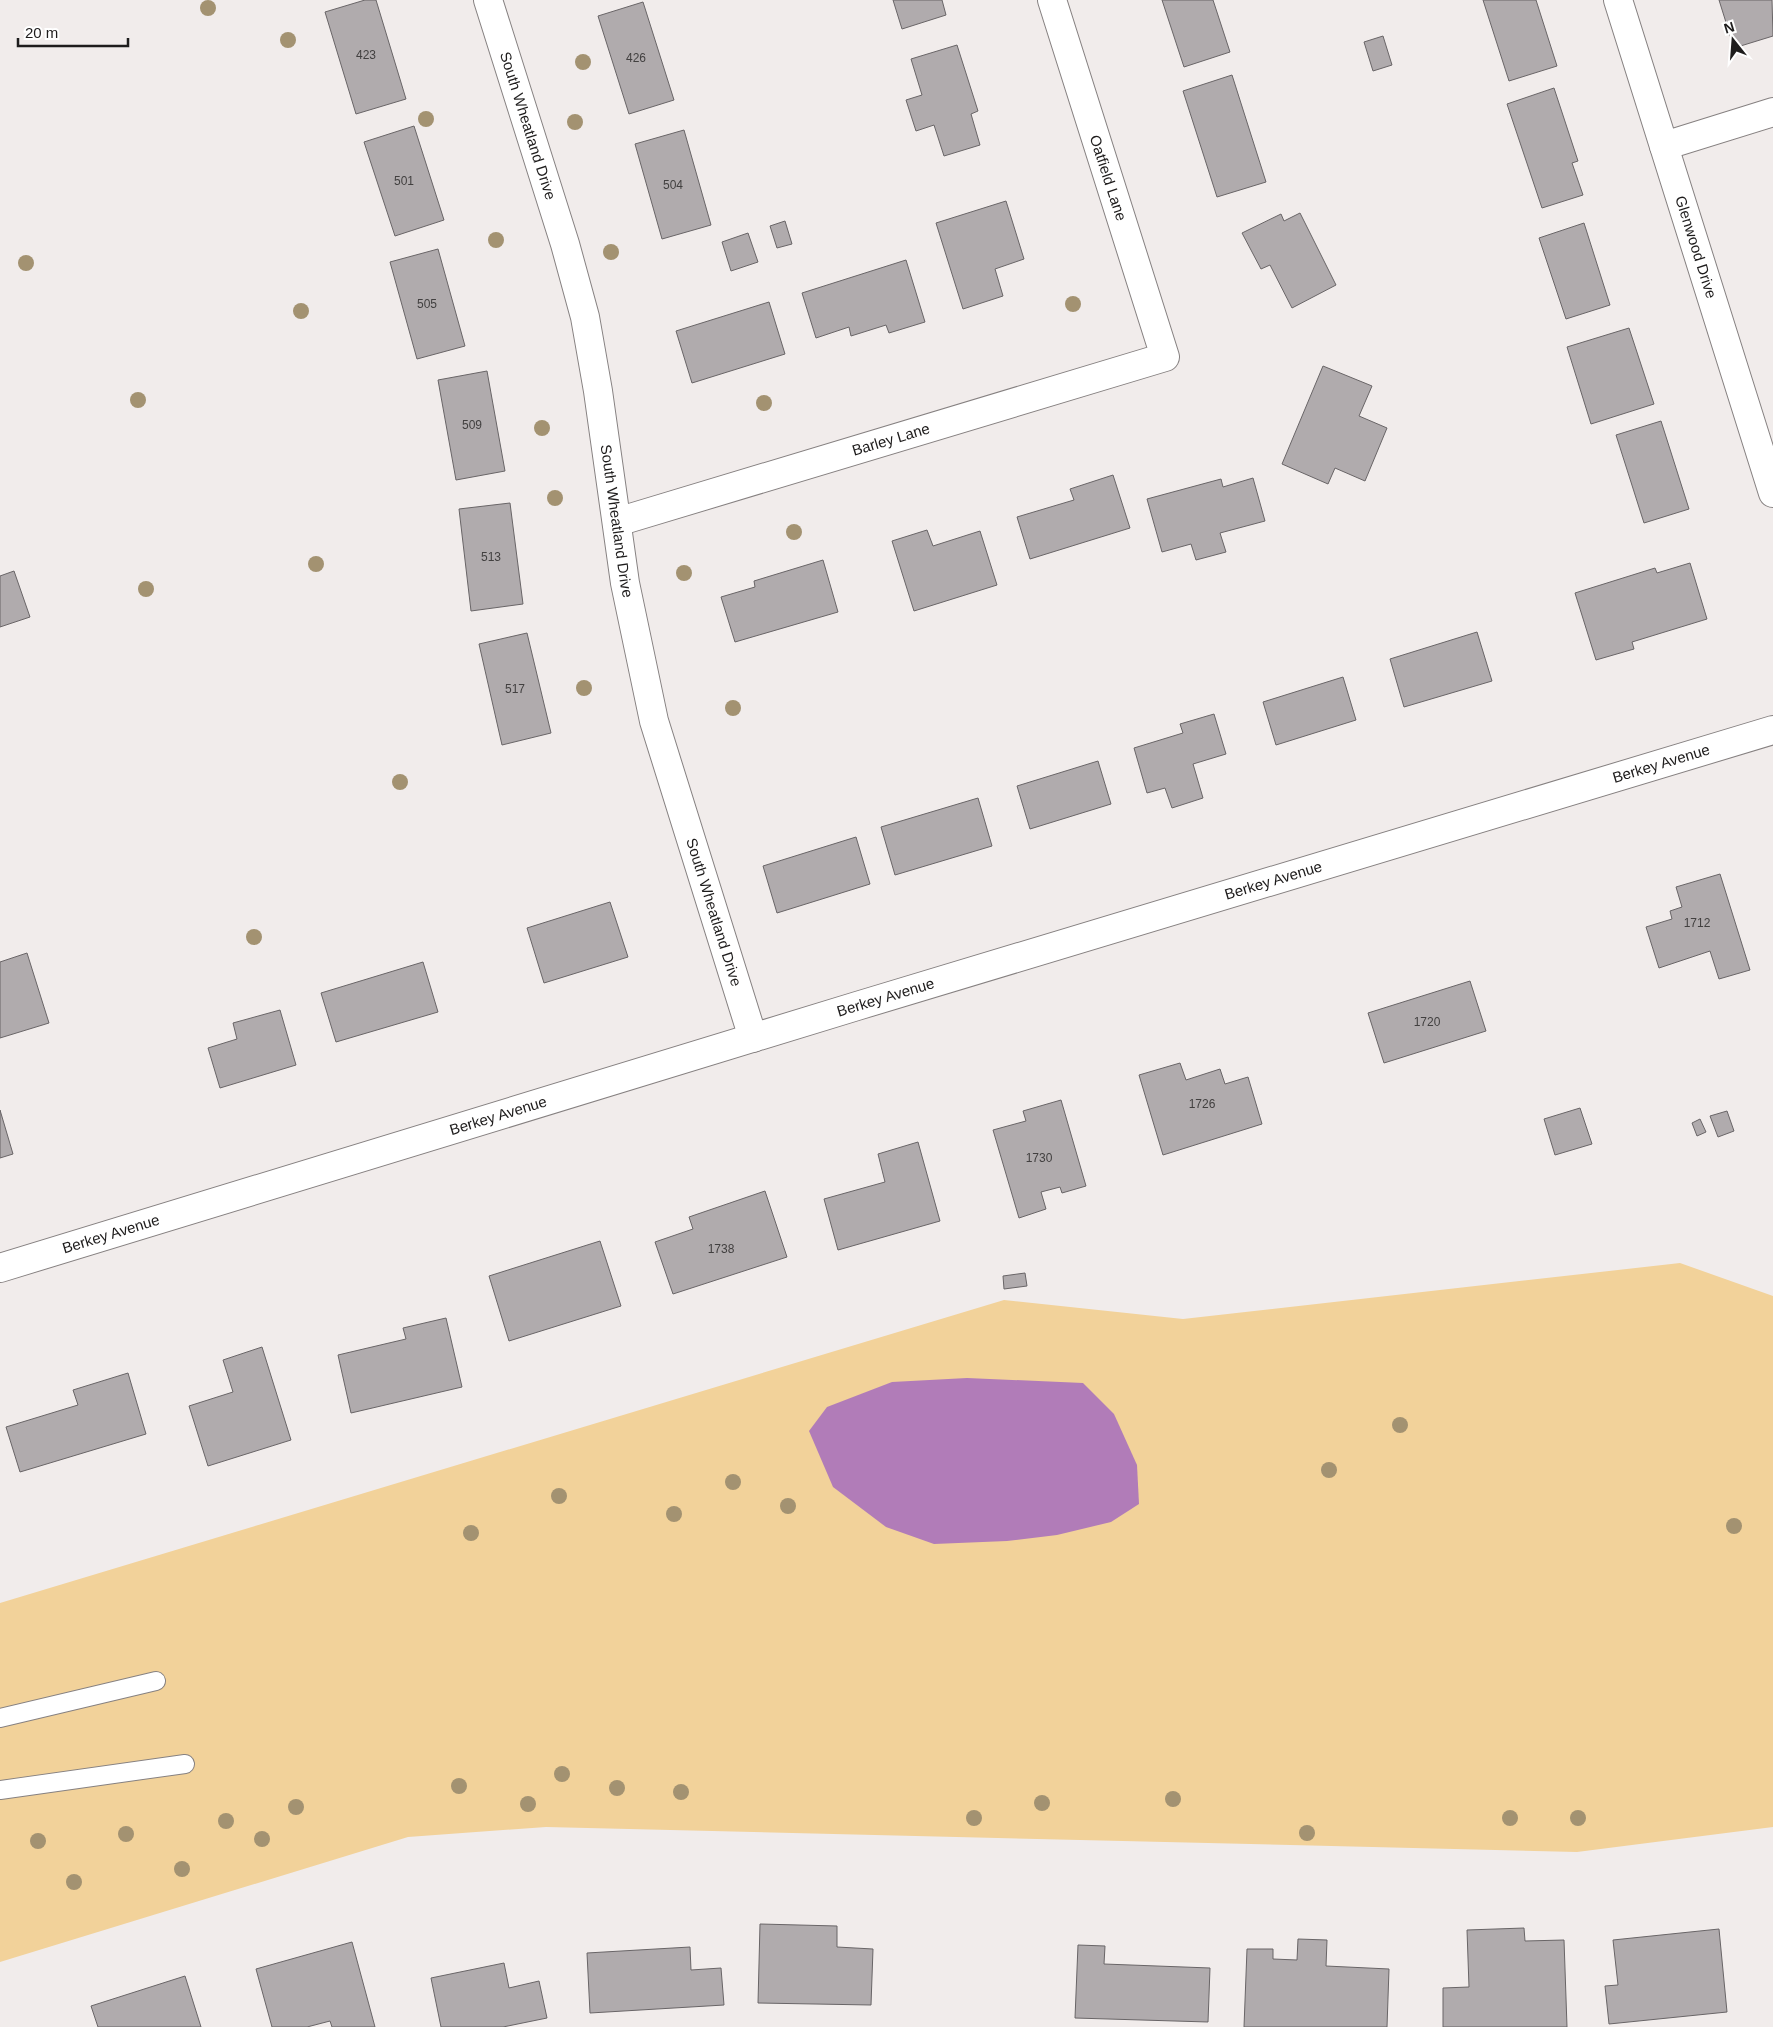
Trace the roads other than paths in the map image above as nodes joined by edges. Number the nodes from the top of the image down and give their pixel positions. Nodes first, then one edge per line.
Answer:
1 (488, 0) edge
2 (1052, 0) edge
3 (1618, 0) edge
4 (1773, 112) edge
5 (1664, 146) junction
6 (1165, 357) joint
7 (1773, 493) edge
8 (617, 522) junction
9 (1773, 730) edge
10 (752, 1038) junction
11 (0, 1268) edge
12 (156, 1681) dead end
13 (0, 1718) edge
14 (185, 1764) dead end
15 (0, 1790) edge

1 - 8 street, South Wheatland Drive
2 - 6 street, Oatfield Lane
3 - 5 street, Glenwood Drive
4 - 5 street
5 - 7 street, Glenwood Drive
6 - 8 street, Barley Lane
8 - 10 street, South Wheatland Drive
9 - 10 street, Berkey Avenue
10 - 11 street, Berkey Avenue
12 - 13 lane
14 - 15 lane

